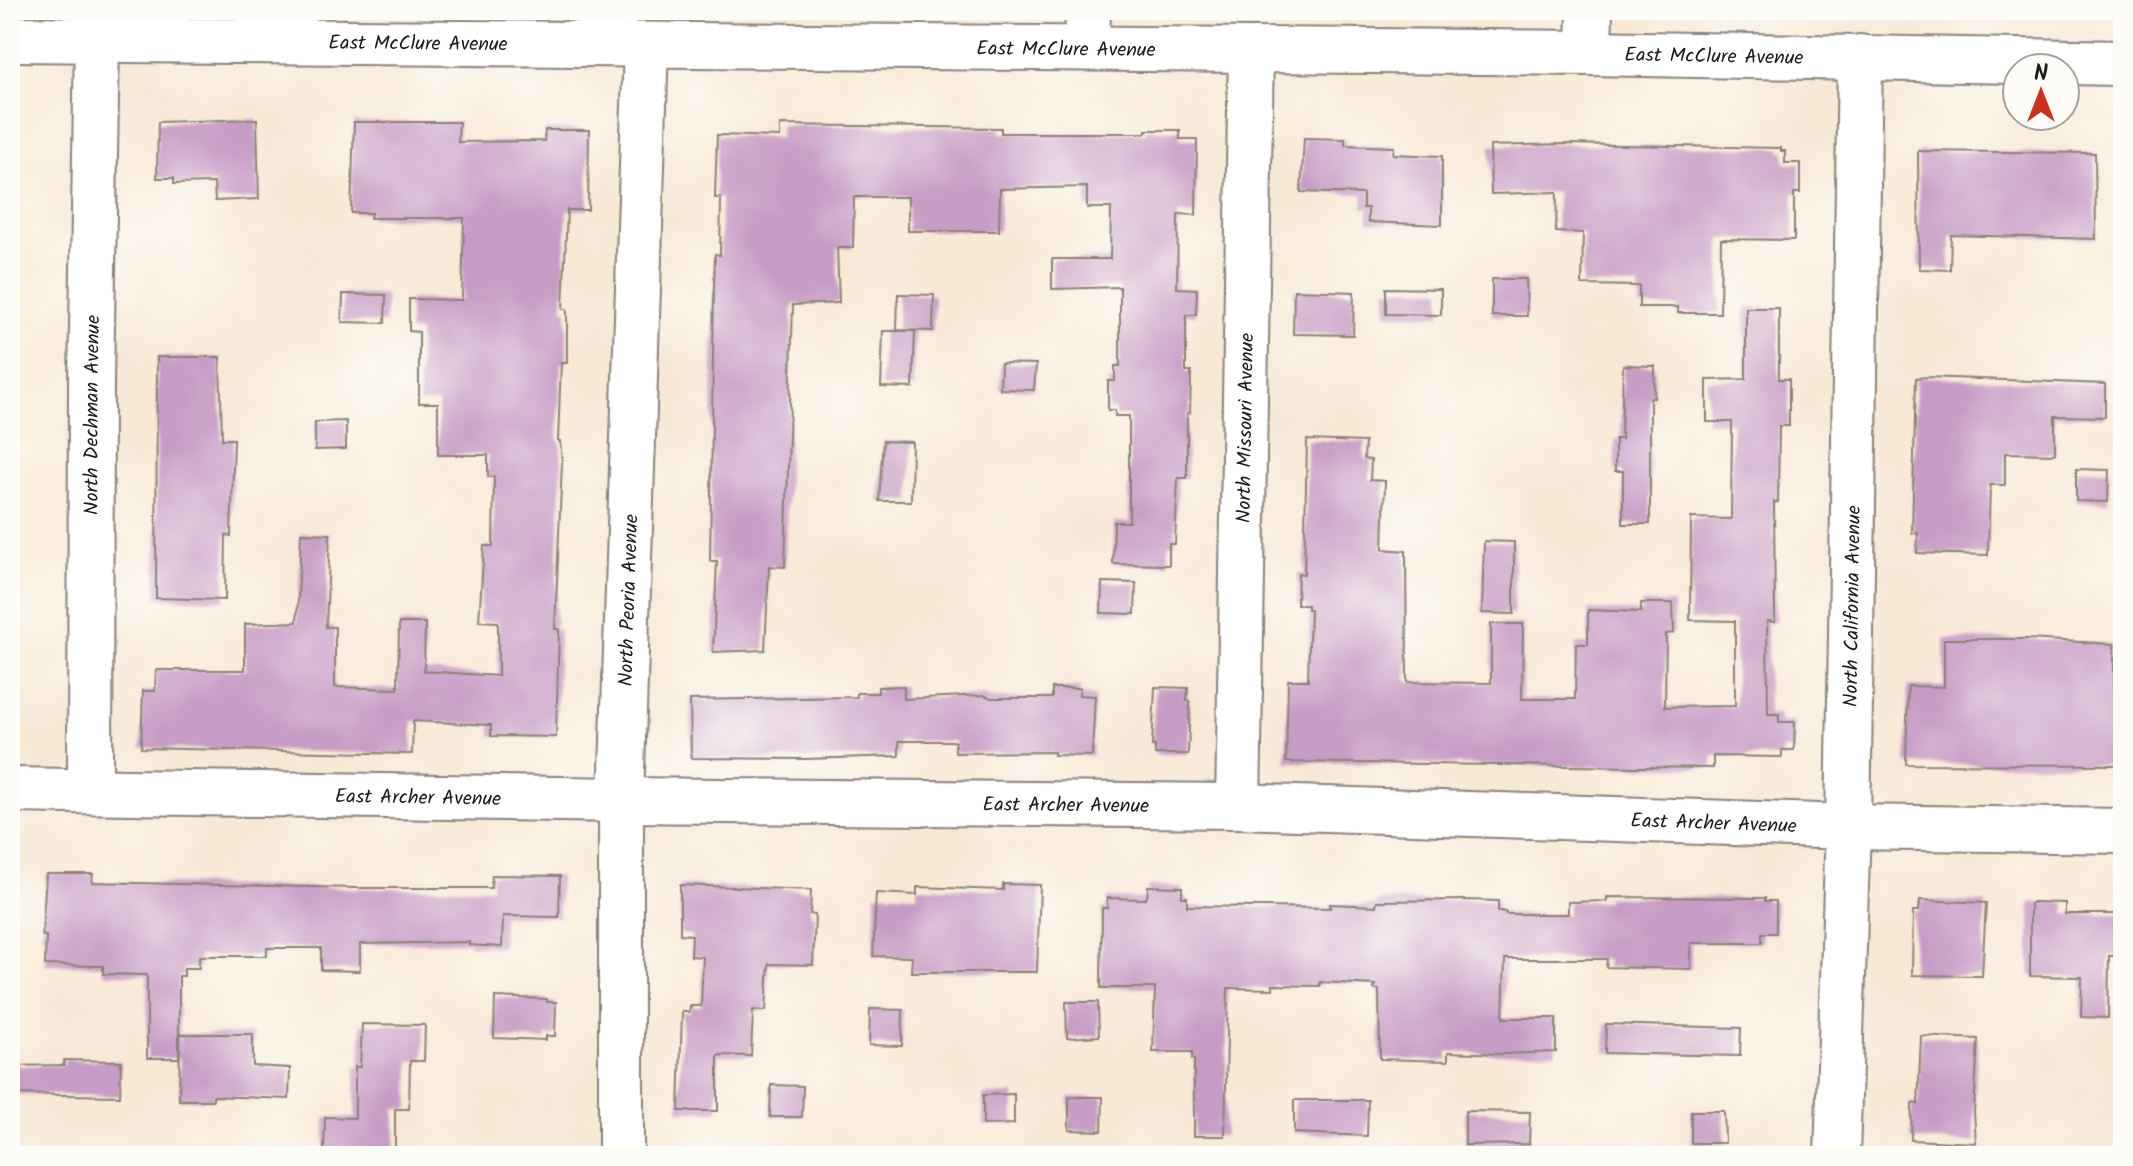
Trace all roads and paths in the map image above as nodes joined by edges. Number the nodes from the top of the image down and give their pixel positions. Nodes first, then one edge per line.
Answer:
1 (1590, 10) edge
2 (581, 28) edge
3 (1088, 29) edge
4 (10, 39) edge
5 (97, 41) junction
6 (646, 45) junction
7 (1251, 51) junction
8 (1589, 53) junction
9 (1860, 57) junction
10 (2123, 63) edge
11 (10, 790) edge
12 (90, 791) junction
13 (621, 800) junction
14 (1238, 806) junction
15 (1848, 827) junction
16 (2123, 831) edge
17 (621, 1156) edge
18 (1837, 1156) edge

1 - 8 street
2 - 5 street, East McClure Avenue
2 - 6 street, East McClure Avenue
3 - 6 street, East McClure Avenue
3 - 7 street, East McClure Avenue
4 - 5 street, East McClure Avenue
5 - 12 street, North Dechman Avenue
6 - 13 street, North Peoria Avenue
7 - 8 street, East McClure Avenue
7 - 14 street, North Missouri Avenue
8 - 9 street, East McClure Avenue
9 - 10 street, East McClure Avenue
9 - 15 street, North California Avenue
11 - 12 street, East Archer Avenue
12 - 13 street, East Archer Avenue
13 - 14 street, East Archer Avenue
13 - 17 street, North Peoria Avenue
14 - 15 street, East Archer Avenue
15 - 16 street, East Archer Avenue
15 - 18 street, North California Avenue

